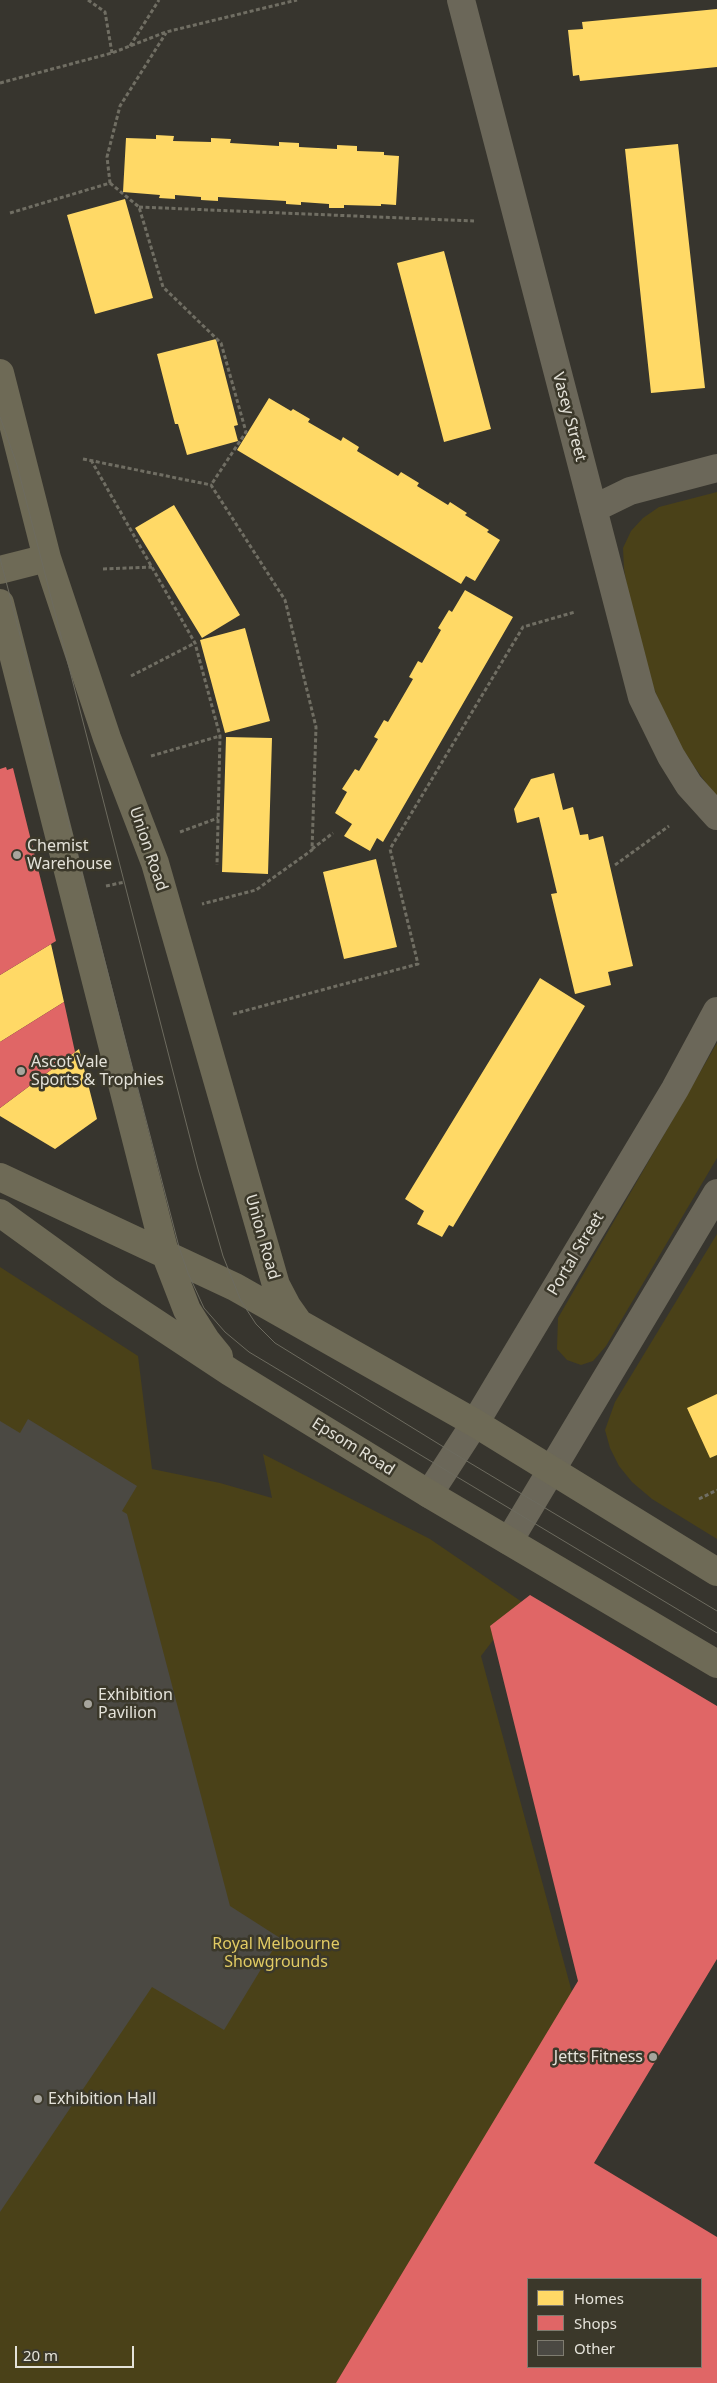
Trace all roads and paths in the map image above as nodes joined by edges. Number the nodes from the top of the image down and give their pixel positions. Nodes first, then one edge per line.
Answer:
1 (88, 0) edge
2 (159, 0) edge
3 (297, 0) edge
4 (461, 0) edge
5 (166, 32) junction
6 (130, 46) junction
7 (112, 53) junction
8 (0, 84) edge
9 (110, 183) junction
10 (139, 207) junction
11 (10, 213) dead end
12 (474, 221) dead end
13 (0, 373) edge
14 (83, 458) dead end
15 (91, 460) junction
16 (717, 468) edge
17 (211, 486) junction
18 (593, 509) junction
19 (47, 558) junction
20 (152, 566) junction
21 (103, 569) dead end
22 (0, 570) edge
23 (0, 603) edge
24 (576, 612) dead end
25 (195, 643) junction
26 (131, 676) dead end
27 (220, 736) junction
28 (152, 756) dead end
29 (717, 816) edge
30 (218, 818) junction
31 (669, 826) dead end
32 (333, 833) dead end
33 (172, 835) dead end
34 (312, 850) junction
35 (217, 865) dead end
36 (615, 865) dead end
37 (170, 911) junction
38 (717, 1011) edge
39 (200, 1020) junction
40 (0, 1177) edge
41 (717, 1194) edge
42 (0, 1213) edge
43 (165, 1253) junction
44 (299, 1323) junction
45 (246, 1380) junction
46 (475, 1423) junction
47 (552, 1472) junction
48 (717, 1490) edge
49 (429, 1494) junction
50 (699, 1499) dead end
51 (509, 1541) junction
52 (717, 1572) edge
53 (717, 1664) edge

1 - 7 path
2 - 6 path
3 - 5 path
4 - 18 street, Vasey Street
5 - 6 path
5 - 9 path
6 - 7 path
7 - 8 path
9 - 10 path
9 - 11 path
10 - 12 path
10 - 17 path
13 - 19 main road, Union Road
14 - 15 path
15 - 17 path
15 - 20 path
16 - 18 street
17 - 34 path
18 - 29 street, Vasey Street
19 - 22 main road
19 - 37 main road, Union Road
20 - 21 path
20 - 25 path
23 - 43 main road
24 - 39 path
25 - 26 path
25 - 27 path
27 - 28 path
27 - 30 path
30 - 33 path
30 - 35 path
31 - 36 path
32 - 34 path
34 - 37 path
37 - 39 main road, Union Road
38 - 46 street, Portal Street
39 - 44 main road, Union Road
40 - 43 main road
41 - 47 street
42 - 45 main road, Epsom Road
43 - 44 main road
43 - 45 main road
44 - 46 main road
45 - 49 main road, Epsom Road
46 - 47 main road
46 - 49 street, Portal Street
47 - 51 street
47 - 52 main road
48 - 50 path
49 - 51 main road, Epsom Road
51 - 53 main road, Epsom Road

